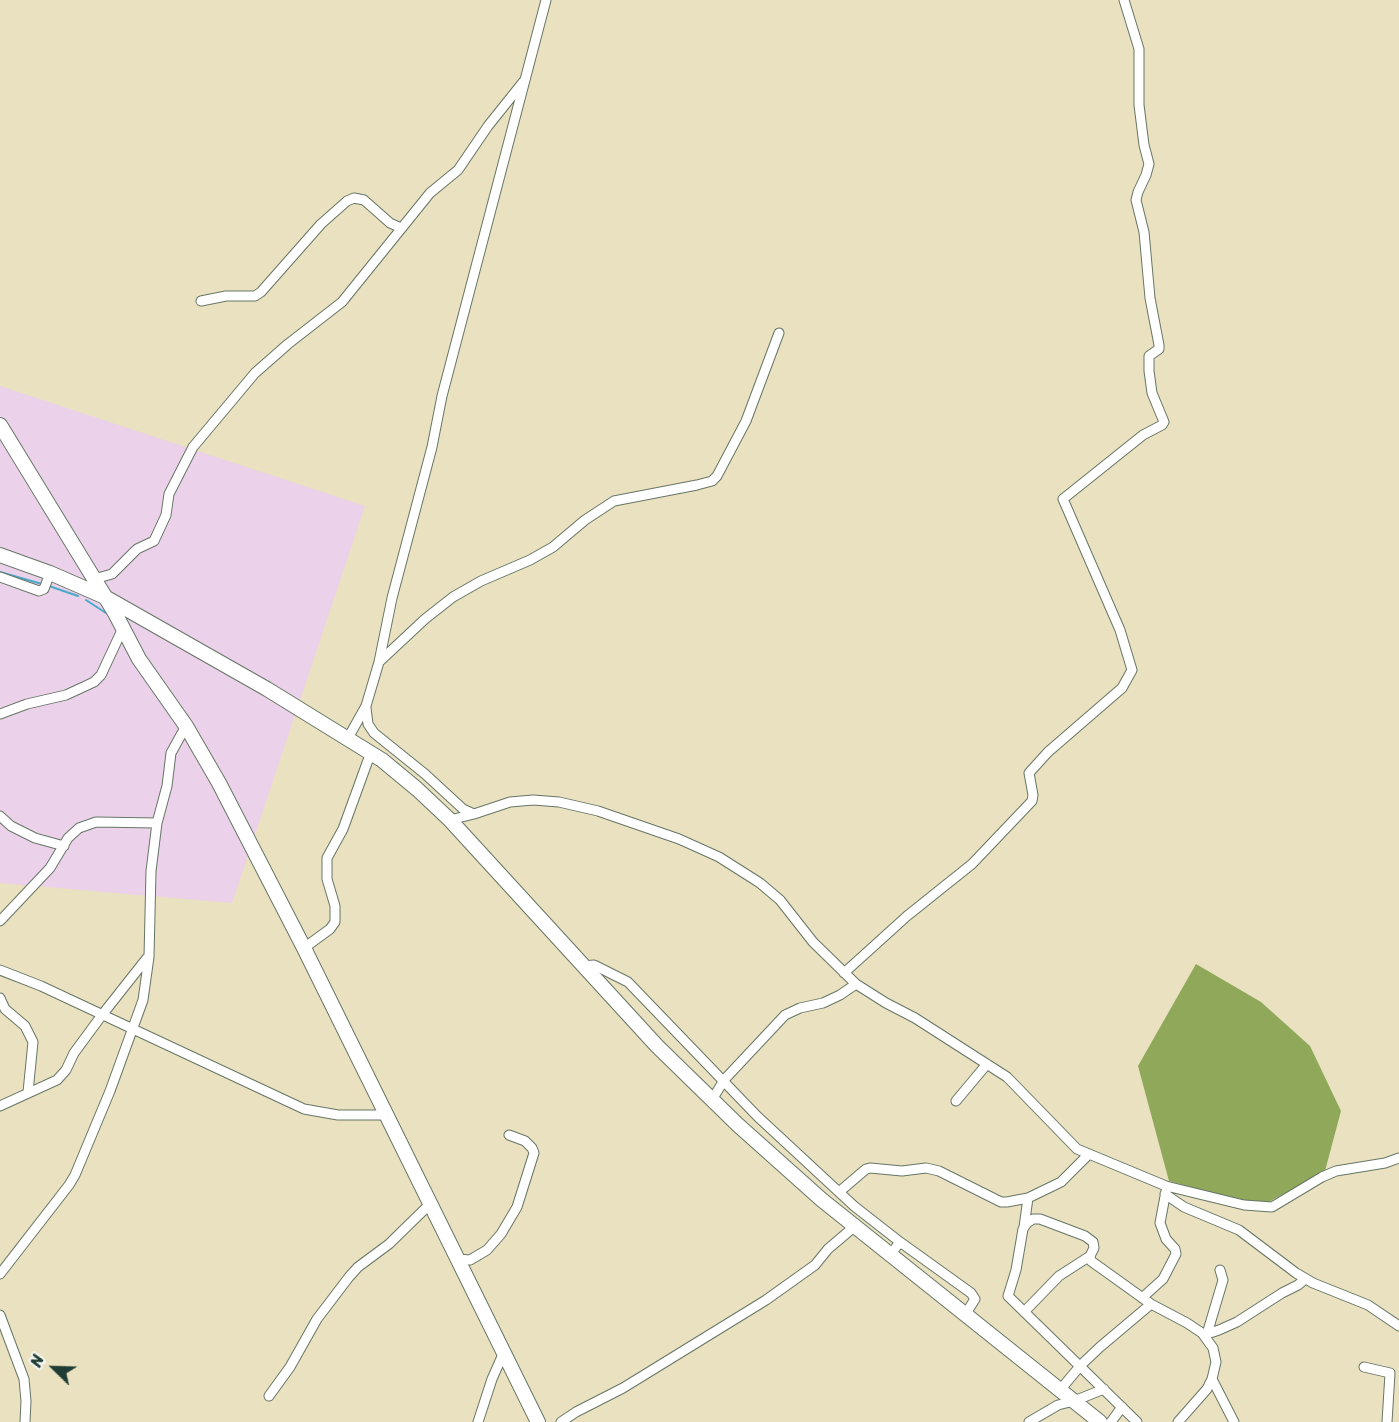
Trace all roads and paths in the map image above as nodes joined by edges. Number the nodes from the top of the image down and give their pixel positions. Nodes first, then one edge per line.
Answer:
1 (546, 0) edge
2 (1124, 0) edge
3 (526, 79) junction
4 (401, 228) junction
5 (201, 301) dead end
6 (779, 333) dead end
7 (0, 425) edge
8 (0, 555) edge
9 (50, 573) junction
10 (0, 577) edge
11 (94, 579) junction
12 (105, 597) junction
13 (123, 628) junction
14 (380, 662) junction
15 (366, 706) junction
16 (3, 710) edge
17 (186, 726) junction
18 (348, 738) junction
19 (371, 752) junction
20 (474, 814) junction
21 (0, 816) edge
22 (450, 820) junction
23 (157, 823) junction
24 (64, 846) junction
25 (0, 921) edge
26 (304, 948) junction
27 (148, 957) junction
28 (583, 966) junction
29 (0, 970) edge
30 (844, 972) junction
31 (856, 984) junction
32 (0, 998) edge
33 (102, 1015) junction
34 (132, 1030) junction
35 (987, 1064) junction
36 (724, 1080) junction
37 (28, 1092) junction
38 (712, 1100) junction
39 (956, 1101) dead end
40 (0, 1106) edge
41 (386, 1114) junction
42 (509, 1135) dead end
43 (1088, 1155) junction
44 (1399, 1158) edge
45 (1166, 1190) junction
46 (839, 1192) junction
47 (1028, 1198) junction
48 (431, 1203) junction
49 (855, 1226) junction
50 (1023, 1229) junction
51 (900, 1242) junction
52 (890, 1255) junction
53 (1090, 1256) junction
54 (458, 1259) junction
55 (1220, 1270) dead end
56 (0, 1274) edge
57 (1305, 1279) junction
58 (1142, 1298) junction
59 (1151, 1305) junction
60 (1024, 1312) junction
61 (0, 1315) edge
62 (965, 1315) junction
63 (1399, 1326) edge
64 (1205, 1334) junction
65 (504, 1352) junction
66 (1081, 1365) junction
67 (1364, 1367) dead end
68 (1212, 1379) junction
69 (1104, 1389) junction
70 (1060, 1390) junction
71 (269, 1396) dead end
72 (1074, 1401) junction
73 (1122, 1407) junction
74 (25, 1422) edge
75 (478, 1422) edge
76 (538, 1422) edge
77 (561, 1422) edge
78 (1029, 1422) edge
79 (1100, 1422) edge
80 (1111, 1422) edge
81 (1137, 1422) edge
82 (1178, 1422) edge
83 (1234, 1422) edge
84 (1387, 1422) edge

1 - 3 street
2 - 30 street
3 - 4 street
3 - 14 street
4 - 5 street
4 - 11 street
6 - 14 street
7 - 11 main road
8 - 9 main road
9 - 10 street
9 - 12 main road
11 - 12 main road
12 - 13 main road
12 - 18 main road
13 - 16 street
13 - 17 main road
14 - 15 street
15 - 18 street
15 - 20 street
17 - 23 street
17 - 26 main road
18 - 19 main road
19 - 22 main road
19 - 26 street
20 - 22 street
20 - 30 street
21 - 24 street
22 - 28 main road
23 - 24 street
23 - 27 street
24 - 25 street
26 - 41 main road
27 - 33 street
27 - 34 street
28 - 36 street
28 - 38 main road
29 - 33 street
30 - 31 street
31 - 35 street
31 - 36 street
32 - 37 street
33 - 34 street
33 - 37 street
34 - 41 street
34 - 56 street
35 - 39 street
35 - 43 street
36 - 38 street
36 - 46 street
37 - 40 street
38 - 49 main road
41 - 48 main road
42 - 54 street
43 - 45 street
43 - 47 street
44 - 45 street
45 - 57 street
45 - 58 street
46 - 47 street
46 - 51 street
47 - 50 street
48 - 54 main road
48 - 71 street
49 - 52 main road
49 - 77 street
50 - 53 street
50 - 60 street
51 - 52 street
51 - 62 street
52 - 62 main road
53 - 58 street
53 - 60 street
54 - 65 main road
55 - 64 street
57 - 63 street
57 - 64 street
58 - 59 street
59 - 64 street
59 - 66 street
60 - 66 street
61 - 74 street
62 - 70 main road
64 - 68 street
65 - 75 street
65 - 76 main road
66 - 69 street
66 - 70 street
67 - 84 street
68 - 82 street
68 - 83 street
69 - 72 street
69 - 73 street
70 - 72 main road
72 - 78 street
72 - 79 main road
73 - 80 street
73 - 81 street

